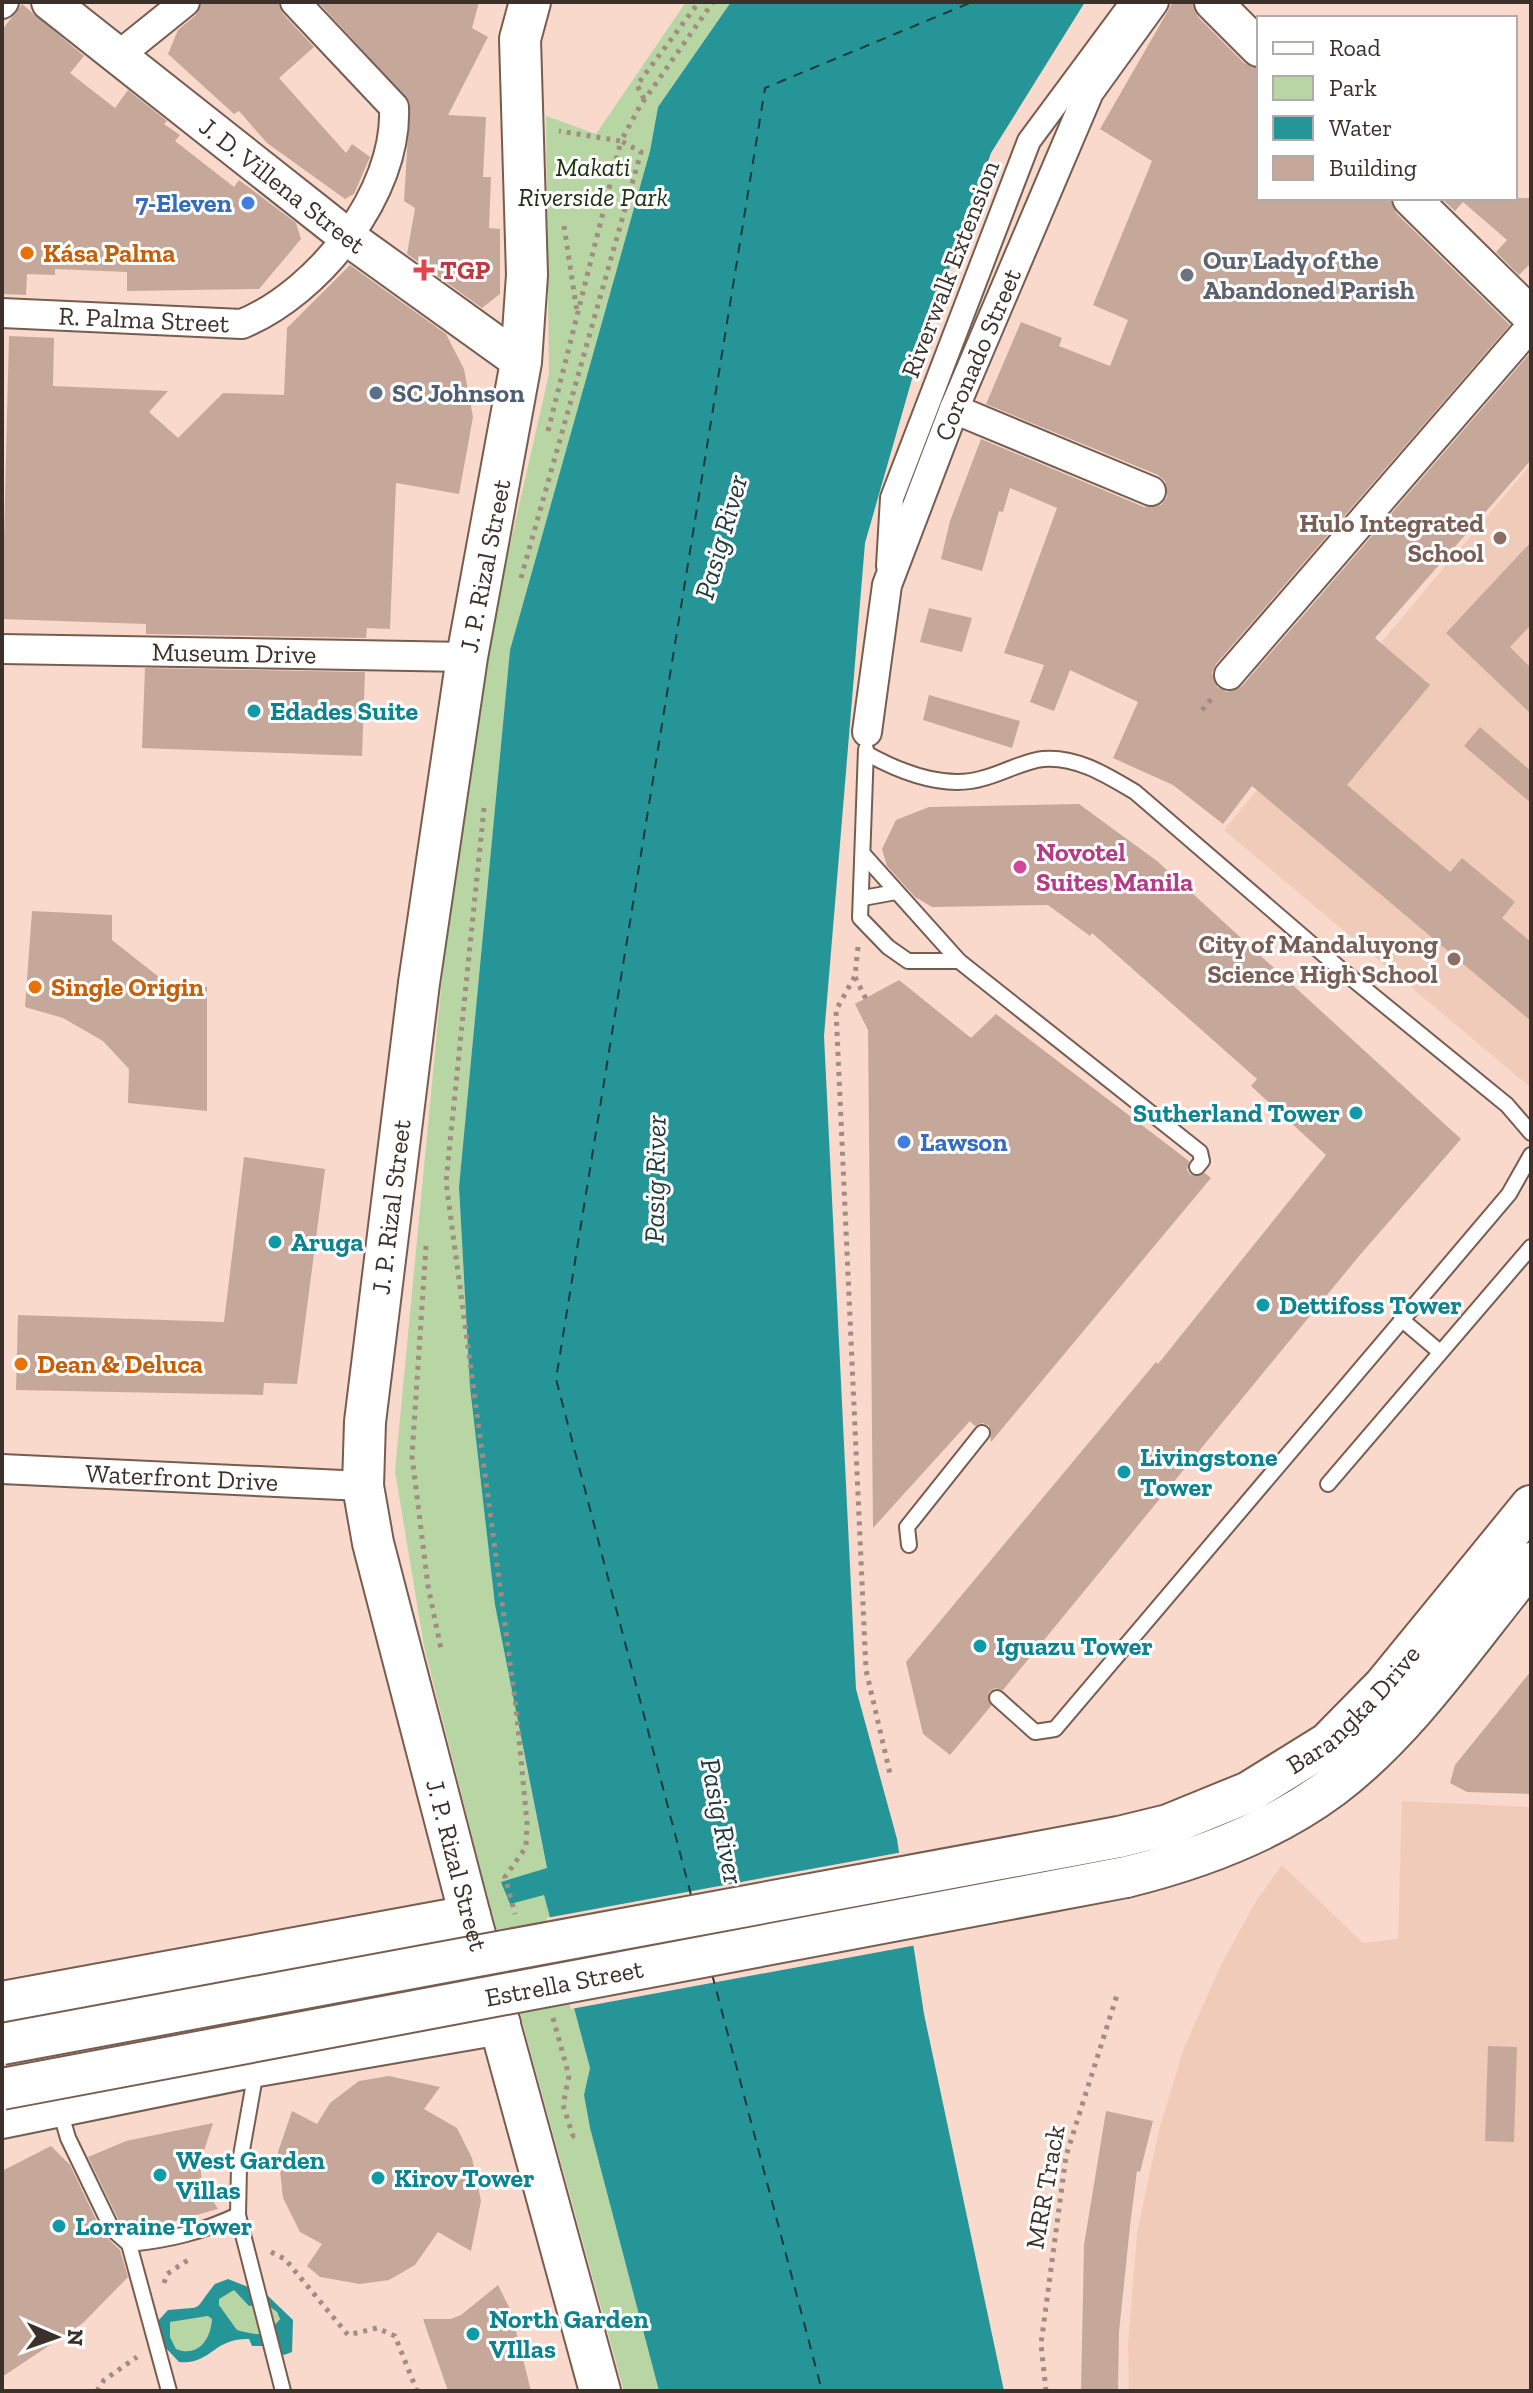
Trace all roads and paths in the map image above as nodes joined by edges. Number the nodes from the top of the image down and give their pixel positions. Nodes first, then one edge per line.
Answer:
1 (50, 2) edge
2 (185, 2) edge
3 (295, 2) edge
4 (530, 2) edge
5 (699, 2) edge
6 (713, 2) edge
7 (1132, 2) edge
8 (1154, 2) edge
9 (1213, 2) edge
10 (1257, 46) edge
11 (118, 56) junction
12 (644, 99) junction
13 (622, 138) junction
14 (555, 145) dead end
15 (1413, 200) edge
16 (564, 219) dead end
17 (350, 239) junction
18 (577, 312) junction
19 (2, 313) edge
20 (1531, 316) edge
21 (1531, 326) edge
22 (521, 362) junction
23 (954, 409) junction
24 (547, 434) dead end
25 (1151, 491) dead end
26 (887, 585) junction
27 (517, 590) dead end
28 (2, 649) edge
29 (467, 657) junction
30 (1229, 675) dead end
31 (867, 743) junction
32 (484, 807) dead end
33 (863, 854) junction
34 (896, 892) junction
35 (863, 898) junction
36 (959, 961) junction
37 (866, 999) dead end
38 (1531, 1133) edge
39 (1531, 1155) edge
40 (1197, 1167) dead end
41 (426, 1242) dead end
42 (1531, 1247) edge
43 (1401, 1319) junction
44 (1440, 1352) junction
45 (982, 1433) dead end
46 (2, 1469) edge
47 (1328, 1484) dead end
48 (363, 1486) junction
49 (1531, 1506) edge
50 (909, 1545) dead end
51 (1531, 1563) edge
52 (434, 1616) dead end
53 (997, 1698) dead end
54 (891, 1778) dead end
55 (1119, 1837) joint
56 (1126, 1877) joint
57 (470, 1916) junction
58 (518, 1927) dead end
59 (213, 1966) junction
60 (1117, 1995) dead end
61 (2, 2002) edge
62 (553, 2019) dead end
63 (500, 2024) junction
64 (2, 2044) edge
65 (257, 2066) junction
66 (2, 2089) edge
67 (59, 2107) junction
68 (2, 2118) edge
69 (573, 2136) dead end
70 (238, 2215) junction
71 (129, 2244) junction
72 (247, 2248) junction
73 (169, 2391) edge
74 (283, 2391) edge
75 (417, 2391) edge
76 (600, 2391) edge
77 (1046, 2391) edge

1 - 11 street, J. D. Villena Street
2 - 11 street
3 - 17 street
4 - 22 main road, J. P. Rizal Street
5 - 12 path
6 - 12 path
7 - 26 street, Riverwalk Extension
8 - 23 street, Coronado Street
9 - 10 street
11 - 17 street, J. D. Villena Street
12 - 13 path
13 - 14 path
13 - 18 path
13 - 27 path
15 - 20 street
16 - 18 path
17 - 19 street, R. Palma Street
17 - 22 street, J. D. Villena Street
18 - 24 path
21 - 30 street
22 - 29 main road, J. P. Rizal Street
23 - 25 street
23 - 26 street, Coronado Street
26 - 31 street, Coronado Street
28 - 29 street, Museum Drive
29 - 48 main road, J. P. Rizal Street
31 - 33 lane
31 - 38 lane
32 - 58 path
33 - 34 lane
33 - 35 lane
34 - 35 lane
34 - 36 lane
35 - 36 lane
36 - 40 lane
37 - 54 path
39 - 43 lane
41 - 52 path
42 - 44 lane
43 - 44 lane
43 - 53 lane
44 - 47 lane
45 - 50 lane
46 - 48 street, Waterfront Drive
48 - 57 main road, J. P. Rizal Street
49 - 55 main road, Barangka Drive
51 - 56 main road, Barangka Drive
55 - 64 main road, Estrella Street, bridge
56 - 66 main road, Estrella Street, bridge
57 - 59 main road
57 - 63 main road, J. P. Rizal Street
59 - 61 main road
59 - 65 main road
60 - 77 path, MRR Track
62 - 69 path
63 - 65 main road, Estrella Street
63 - 76 main road, J. P. Rizal Street
65 - 67 main road, Estrella Street
65 - 70 lane
67 - 68 main road, Estrella Street
67 - 71 lane
70 - 71 lane
70 - 72 lane
71 - 73 lane
72 - 74 lane
72 - 75 path

